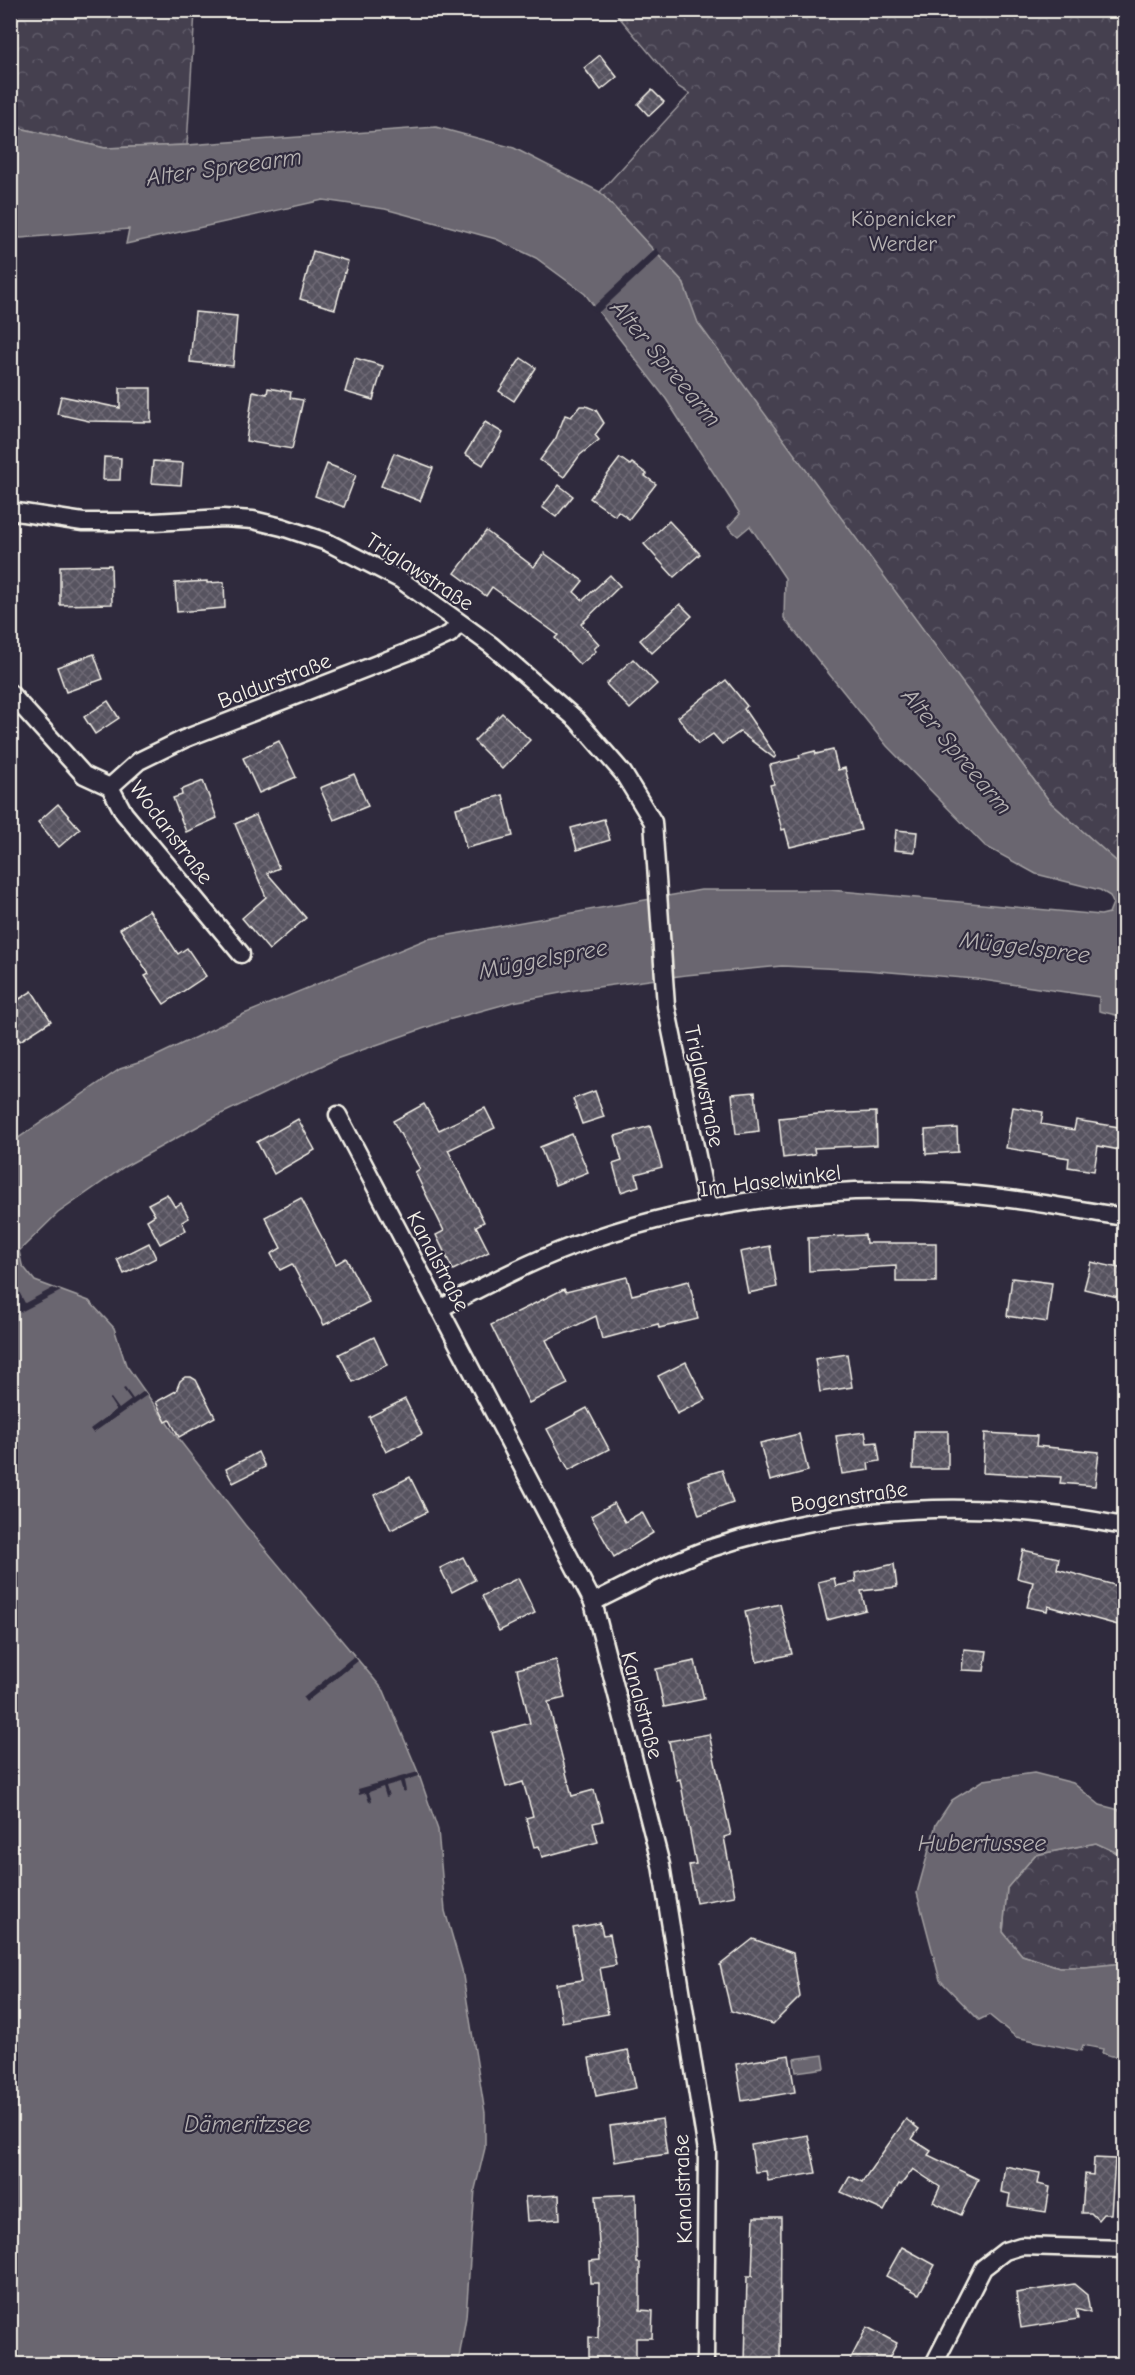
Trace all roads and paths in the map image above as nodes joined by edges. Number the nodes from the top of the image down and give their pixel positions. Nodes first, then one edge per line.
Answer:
1 (10, 511) edge
2 (459, 623) junction
3 (10, 693) edge
4 (110, 787) junction
5 (241, 954) dead end
6 (338, 1115) dead end
7 (708, 1209) junction
8 (1125, 1217) edge
9 (439, 1309) junction
10 (1125, 1526) edge
11 (593, 1602) junction
12 (1125, 2249) edge
13 (705, 2364) edge
14 (934, 2364) edge

1 - 2 street, Triglawstraße
2 - 4 street, Baldurstraße
2 - 7 street, Triglawstraße
3 - 4 street, Wodanstraße
4 - 5 street, Wodanstraße
6 - 9 street, Kanalstraße
7 - 8 street, Im Haselwinkel
7 - 9 street, Im Haselwinkel
9 - 11 street, Kanalstraße
10 - 11 street, Bogenstraße
11 - 13 street, Kanalstraße
12 - 14 street

